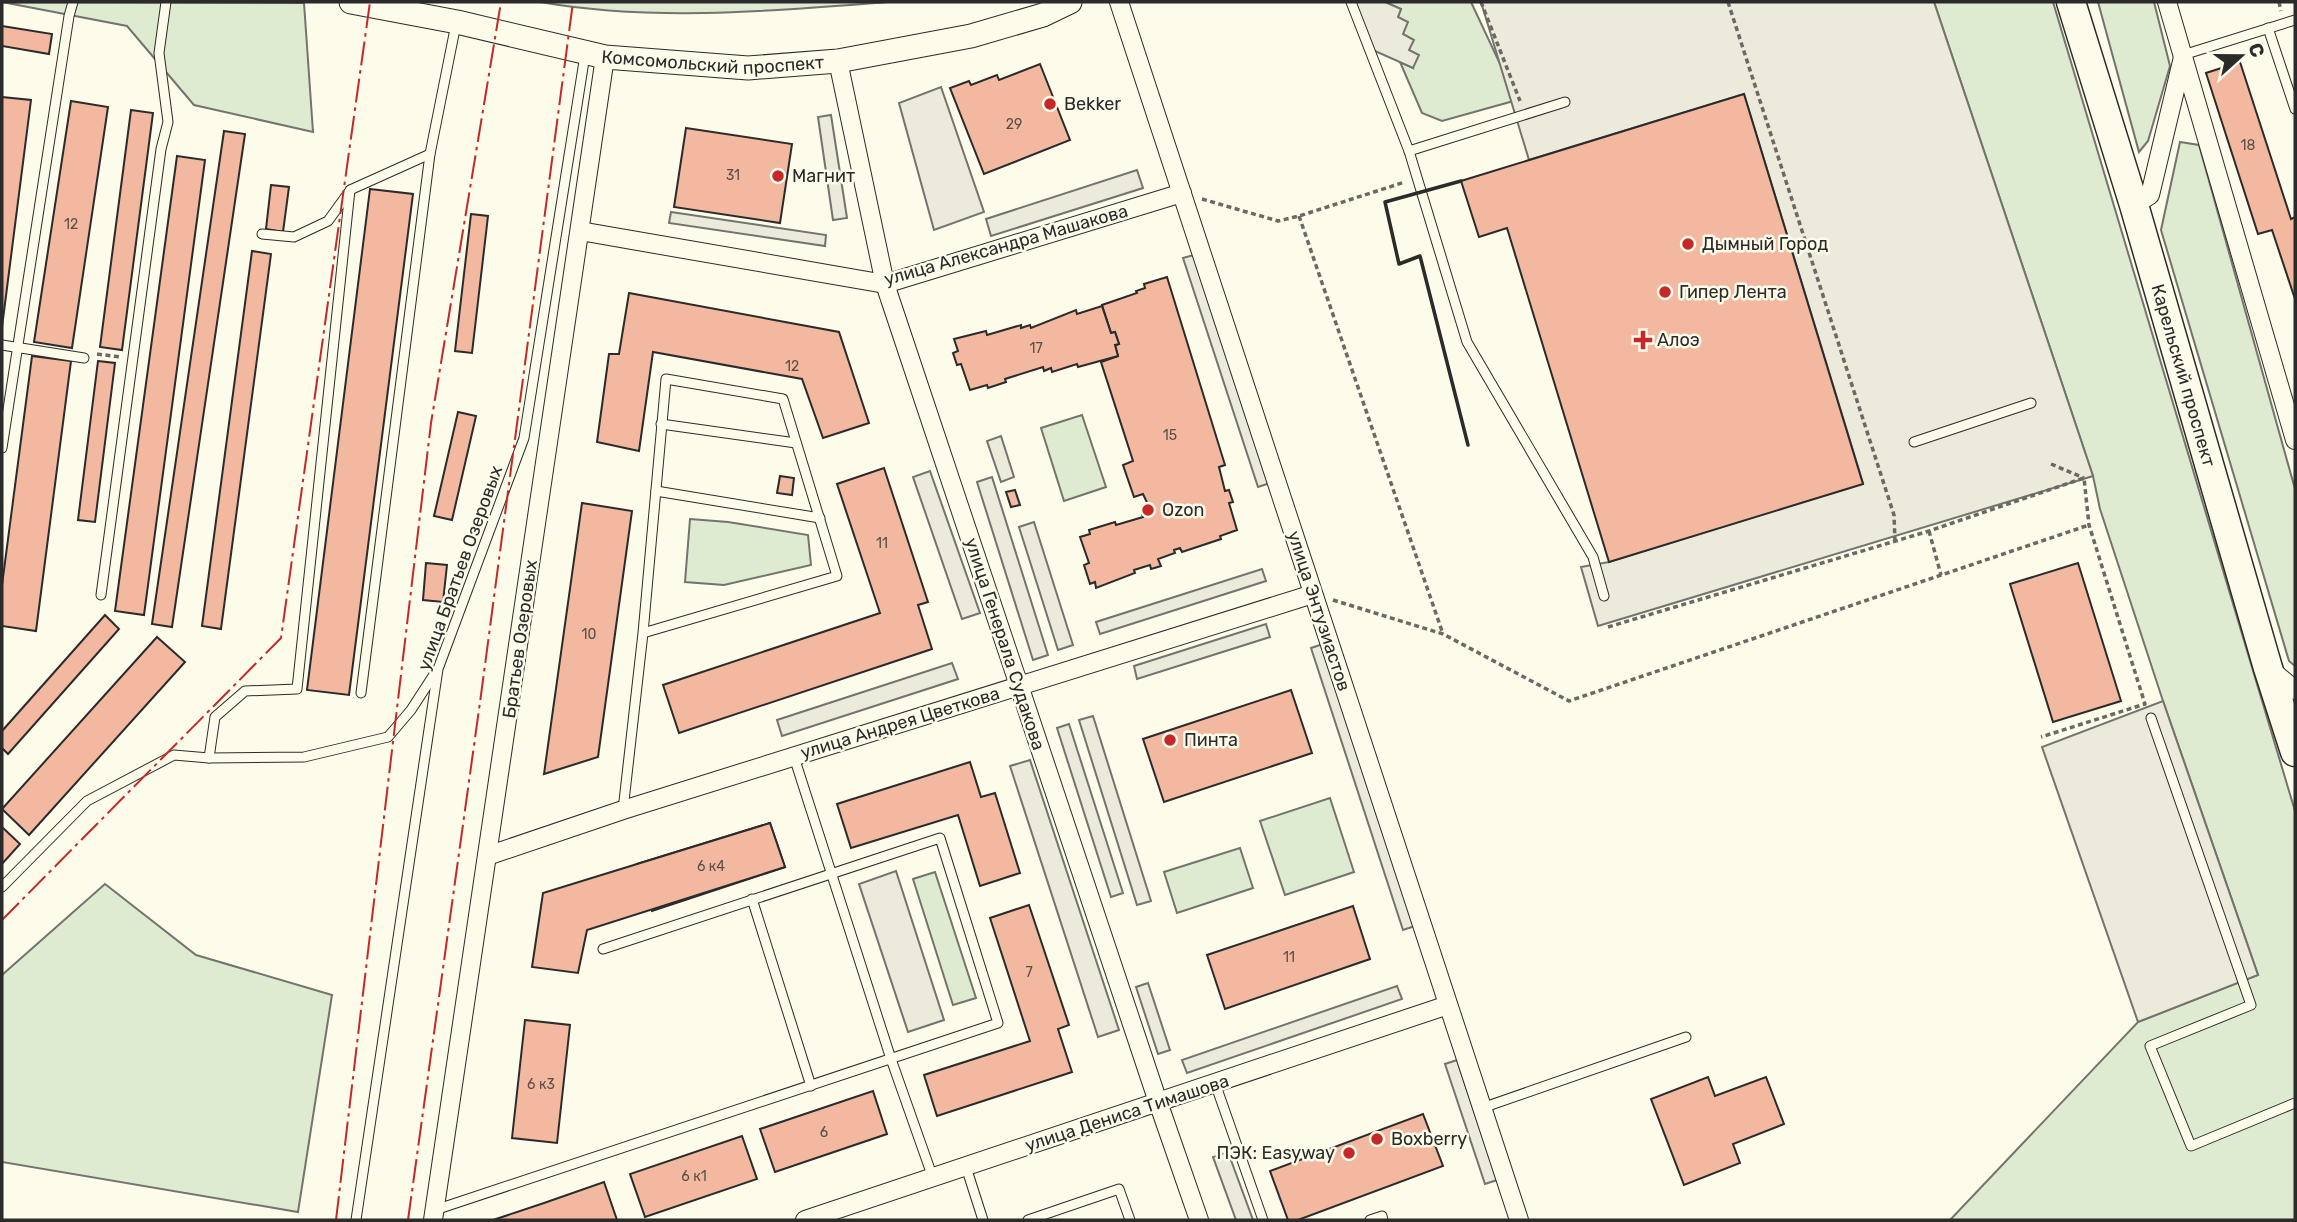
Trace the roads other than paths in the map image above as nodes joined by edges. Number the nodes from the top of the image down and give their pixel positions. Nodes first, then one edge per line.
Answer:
1 (73, 2) edge
2 (166, 2) edge
3 (351, 2) edge
4 (1070, 2) edge
5 (1119, 2) edge
6 (1351, 2) edge
7 (2071, 2) edge
8 (2167, 2) edge
9 (2295, 20) edge
10 (457, 22) junction
11 (2268, 28) junction
12 (595, 55) junction
13 (2183, 55) junction
14 (838, 61) junction
15 (1565, 102) dead end
16 (2295, 109) edge
17 (1409, 151) junction
18 (430, 154) junction
19 (350, 190) junction
20 (1182, 193) junction
21 (2134, 205) junction
22 (580, 231) junction
23 (262, 234) dead end
24 (885, 284) junction
25 (2, 345) edge
26 (17, 347) junction
27 (84, 358) road end
28 (2031, 403) dead end
29 (661, 424) junction
30 (2294, 429) edge
31 (1914, 442) dead end
32 (796, 443) junction
33 (2, 448) edge
34 (656, 491) junction
35 (820, 519) junction
36 (1313, 594) junction
37 (101, 595) dead end
38 (1604, 596) dead end
39 (643, 633) junction
40 (2268, 668) junction
41 (438, 669) junction
42 (1019, 686) junction
43 (2295, 690) edge
44 (361, 693) dead end
45 (2151, 718) dead end
46 (2295, 752) edge
47 (794, 757) junction
48 (209, 758) junction
49 (624, 810) junction
50 (487, 856) junction
51 (831, 872) junction
52 (2, 887) edge
53 (752, 899) junction
54 (603, 949) dead end
55 (1448, 1005) junction
56 (1686, 1037) dead end
57 (891, 1059) junction
58 (1215, 1083) junction
59 (811, 1086) junction
60 (1158, 1102) junction
61 (2295, 1103) edge
62 (1482, 1108) junction
63 (966, 1167) junction
64 (933, 1178) junction
65 (434, 1215) edge
66 (833, 1216) edge
67 (356, 1220) edge
68 (805, 1220) edge
69 (983, 1220) edge
70 (1028, 1220) edge
71 (1130, 1220) edge
72 (1199, 1220) edge
73 (1263, 1220) edge
74 (1370, 1220) edge
75 (1383, 1220) edge
76 (1519, 1220) edge

1 - 26 lane
2 - 37 lane
3 - 10 street, Комсомольский проспект
4 - 14 street, Комсомольский проспект
5 - 20 street, улица Энтузиастов
6 - 17 lane
7 - 21 main road, Карельский проспект
8 - 13 street
9 - 11 lane
10 - 12 street, Комсомольский проспект
10 - 18 lane
11 - 13 lane
11 - 16 lane
12 - 14 street, Комсомольский проспект
12 - 22 street, Братьев Озеровых
12 - 41 lane, улица Братьев Озеровых
13 - 21 street
13 - 30 street
14 - 24 street, улица Генерала Судакова
15 - 17 lane
17 - 38 lane
18 - 19 lane
18 - 44 lane
19 - 23 lane
19 - 48 lane
20 - 24 street, улица Александра Машакова
20 - 36 street, улица Энтузиастов
21 - 40 main road, Карельский проспект
22 - 24 street, улица Александра Машакова
22 - 50 street, Братьев Озеровых
24 - 42 street, улица Генерала Судакова
25 - 26 lane
26 - 27 lane
26 - 33 lane
28 - 31 lane
29 - 32 lane
29 - 32 lane
29 - 34 lane
32 - 35 lane
34 - 35 lane
34 - 39 lane
35 - 39 lane
36 - 42 street, улица Андрея Цветкова
36 - 55 street, улица Энтузиастов
39 - 49 lane
40 - 43 street
40 - 46 main road, Карельский проспект
41 - 48 lane
41 - 67 lane, улица Братьев Озеровых
42 - 47 street, улица Андрея Цветкова
42 - 60 street, улица Генерала Судакова
45 - 61 lane
47 - 49 street, улица Андрея Цветкова
47 - 51 lane
48 - 52 lane
49 - 50 street, улица Андрея Цветкова
50 - 65 street, Братьев Озеровых
51 - 53 lane
51 - 57 lane
51 - 57 lane
53 - 54 lane
53 - 59 lane
55 - 58 street, улица Дениса Тимашова
55 - 62 street, улица Энтузиастов
56 - 62 lane
57 - 59 lane
57 - 64 lane
58 - 60 street, улица Дениса Тимашова
58 - 73 lane
59 - 65 lane
60 - 63 street, улица Дениса Тимашова
60 - 72 street, улица Генерала Судакова
62 - 76 street, улица Энтузиастов
63 - 64 street, улица Дениса Тимашова
63 - 69 lane
64 - 66 street, улица Дениса Тимашова
66 - 68 street, улица Дениса Тимашова
70 - 71 lane
74 - 75 lane

